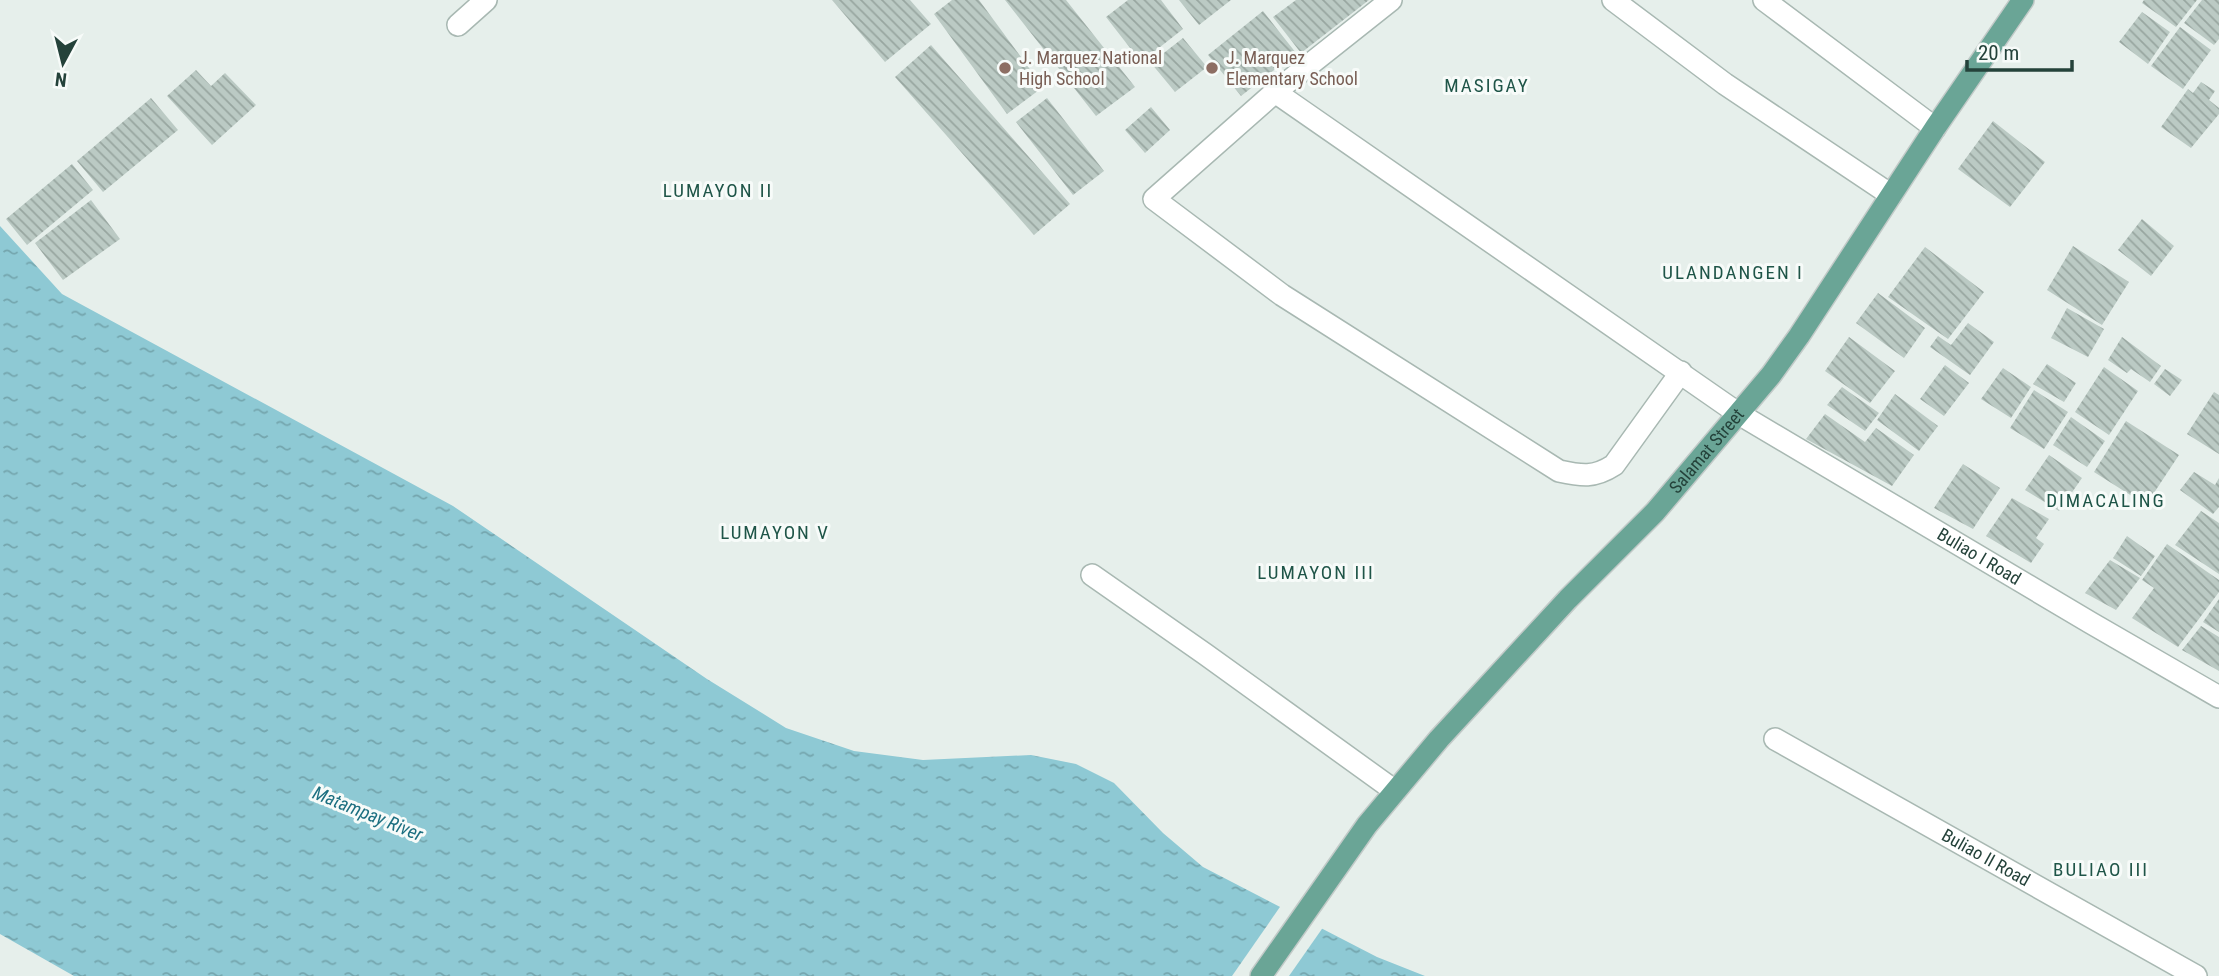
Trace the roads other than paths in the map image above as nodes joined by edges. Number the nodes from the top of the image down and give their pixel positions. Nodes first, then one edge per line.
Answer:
1 (486, 0) edge
2 (1391, 0) edge
3 (1614, 0) edge
4 (1764, 0) edge
5 (2023, 0) edge
6 (458, 25) dead end
7 (1275, 92) junction
8 (1935, 128) junction
9 (1891, 195) junction
10 (1681, 372) junction
11 (1739, 414) junction
12 (1091, 575) dead end
13 (2219, 697) edge
14 (1775, 739) dead end
15 (1395, 791) junction
16 (1261, 976) edge
17 (2196, 976) edge

1 - 6 street
2 - 7 street
3 - 9 street
4 - 8 street
5 - 8 main road, Salamat Street
7 - 10 street, Buliao I Road
7 - 10 street
8 - 9 main road, Salamat Street
9 - 11 main road, Salamat Street
10 - 11 street, Buliao I Road
11 - 13 street, Buliao I Road
11 - 15 main road, Salamat Street
12 - 15 street
14 - 17 street, Buliao II Road
15 - 16 main road, Salamat Street

